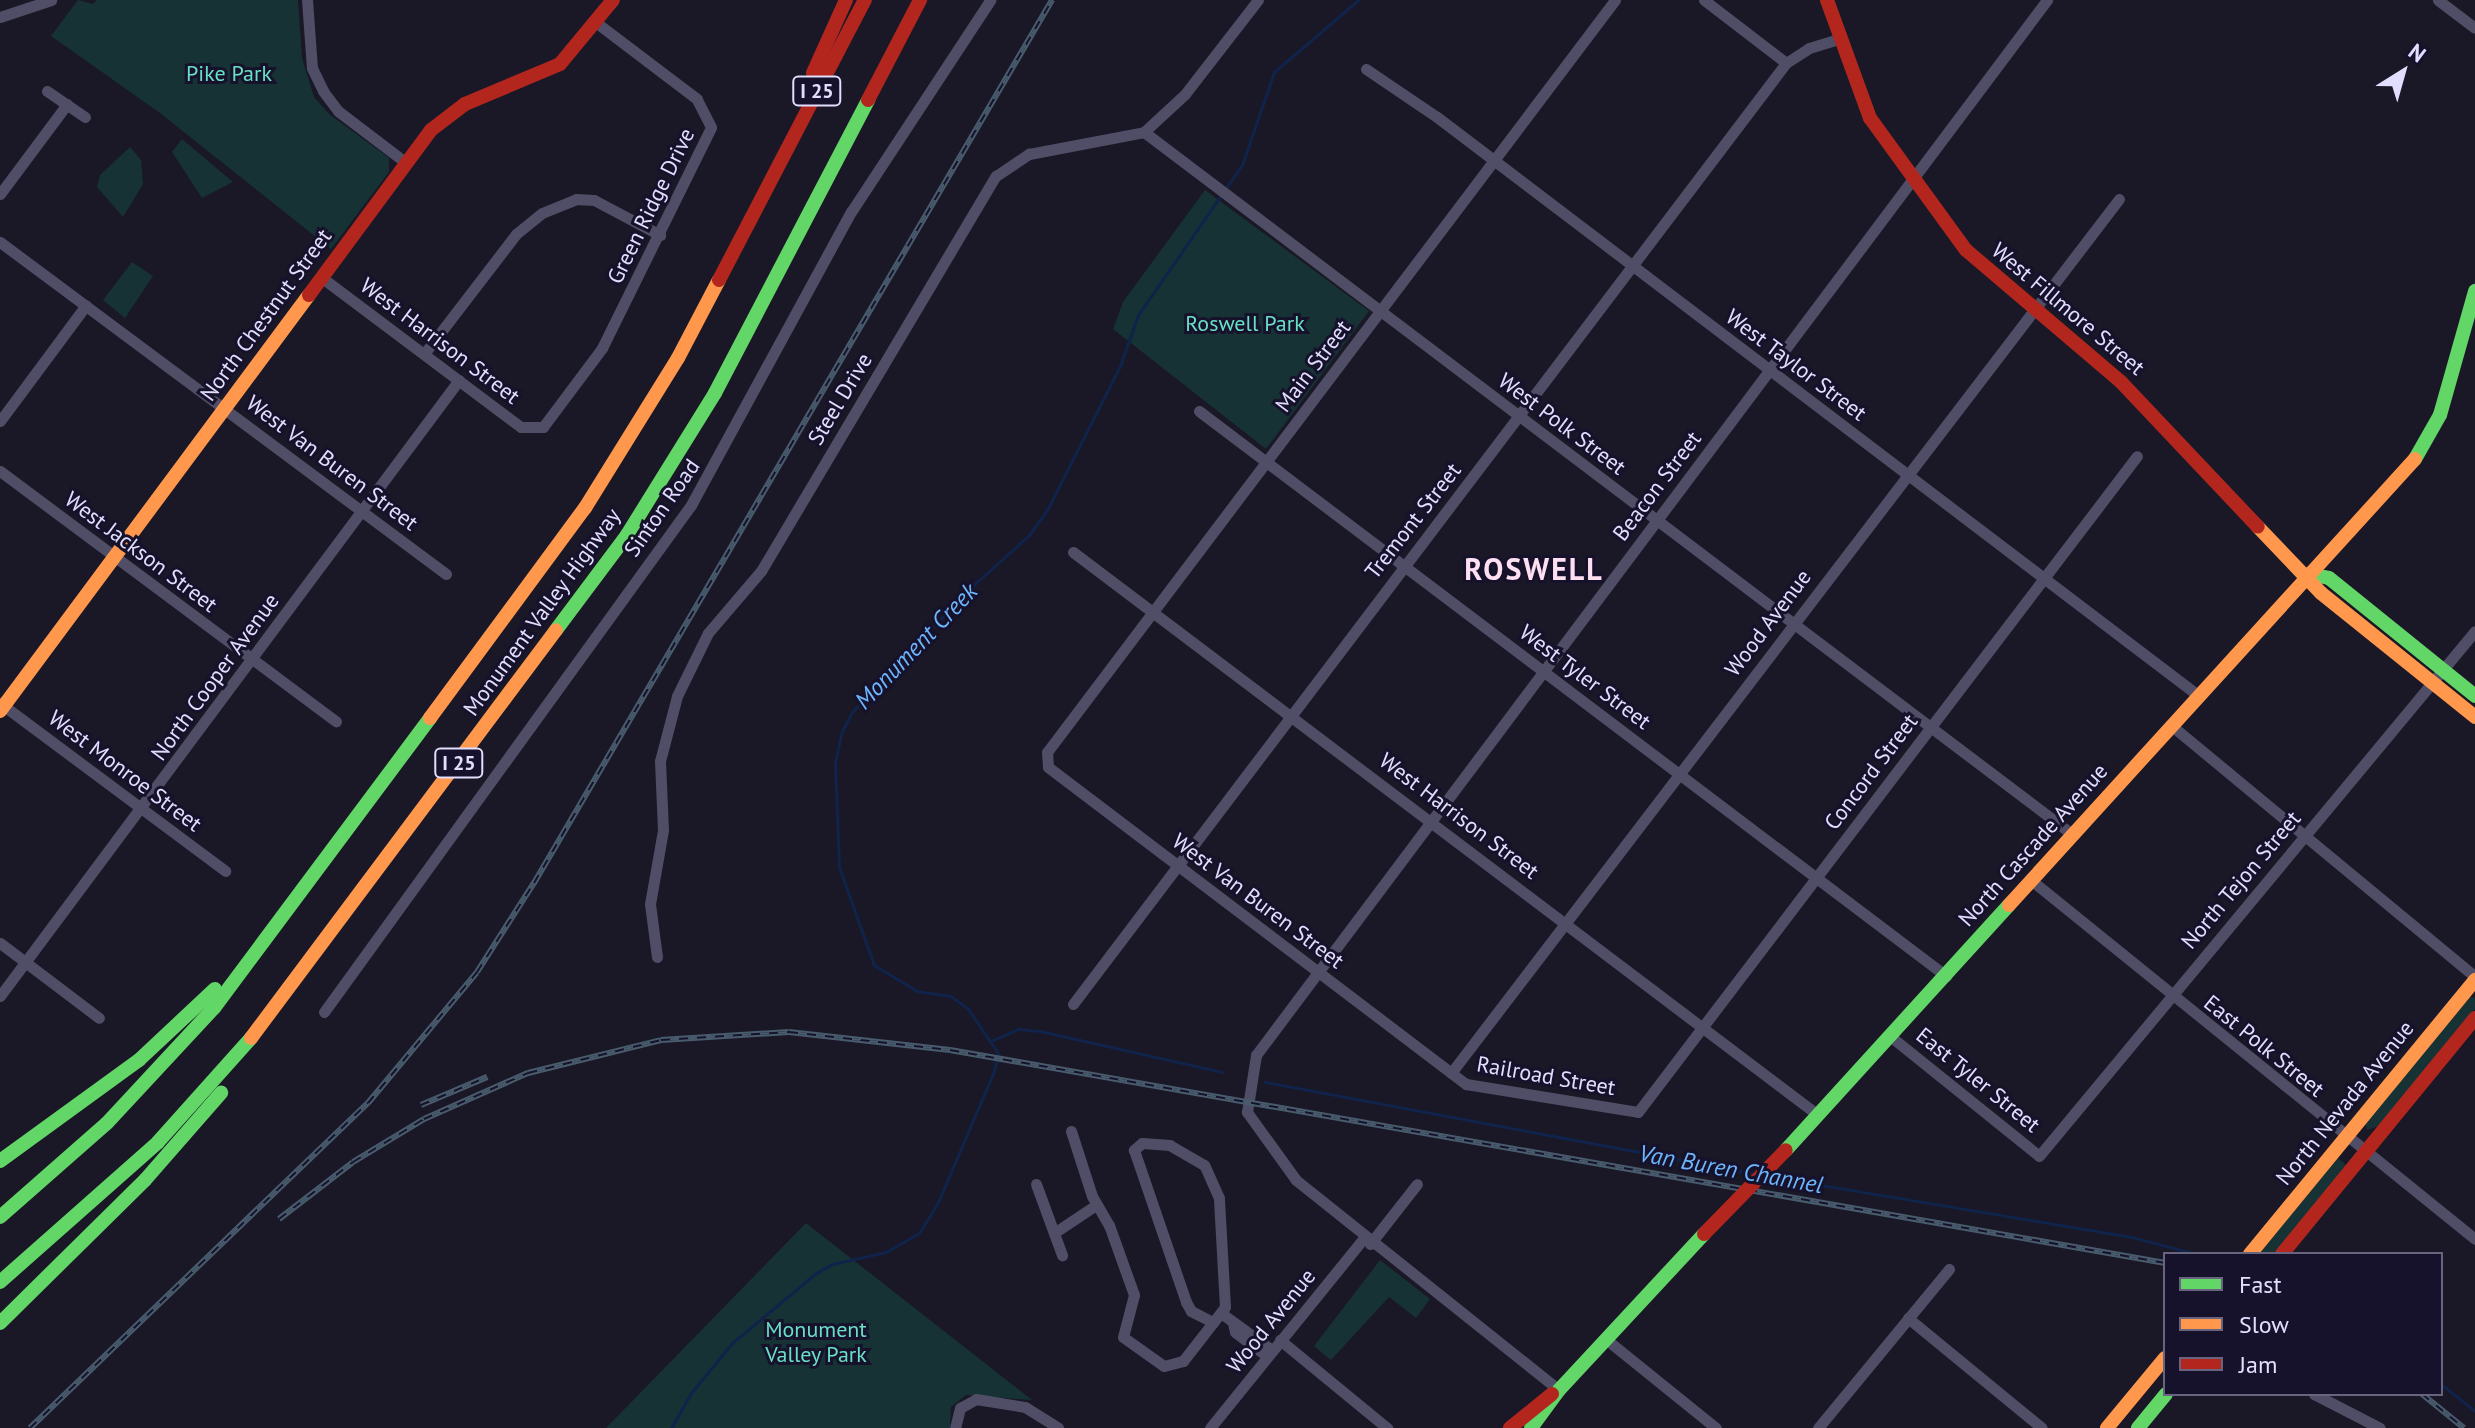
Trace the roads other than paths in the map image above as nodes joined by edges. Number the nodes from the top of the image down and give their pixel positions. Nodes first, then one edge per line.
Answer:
1 (51, 0) edge
2 (307, 0) edge
3 (846, 0) edge
4 (865, 0) edge
5 (920, 0) edge
6 (933, 0) edge
7 (990, 0) edge
8 (1258, 0) edge
9 (1615, 0) edge
10 (1704, 0) edge
11 (1827, 0) edge
12 (2047, 0) edge
13 (2438, 0) edge
14 (30, 3) edge
15 (606, 3) edge
16 (0, 17) edge
17 (597, 23) junction
18 (2475, 28) edge
19 (1839, 39) junction
20 (1786, 63) junction
21 (1366, 69) dead end
22 (880, 78) junction
23 (47, 91) dead end
24 (67, 104) junction
25 (85, 117) dead end
26 (1144, 132) junction
27 (1495, 160) junction
28 (405, 162) junction
29 (770, 181) junction
30 (1911, 181) junction
31 (0, 194) edge
32 (2119, 199) dead end
33 (660, 235) junction
34 (0, 242) edge
35 (1633, 265) junction
36 (1666, 272) dead end
37 (321, 277) junction
38 (1656, 283) junction
39 (2475, 291) edge
40 (86, 305) junction
41 (2032, 309) junction
42 (1381, 310) junction
43 (424, 354) junction
44 (1769, 369) junction
45 (459, 380) junction
46 (226, 408) junction
47 (1199, 411) dead end
48 (1518, 416) junction
49 (0, 421) edge
50 (537, 431) joint
51 (2137, 456) dead end
52 (1267, 460) junction
53 (0, 471) edge
54 (1905, 474) junction
55 (362, 511) junction
56 (1656, 521) junction
57 (1073, 552) dead end
58 (116, 558) junction
59 (1404, 564) junction
60 (446, 574) dead end
61 (2309, 574) junction
62 (2045, 578) junction
63 (1153, 610) junction
64 (1794, 623) junction
65 (2475, 631) edge
66 (252, 660) junction
67 (1543, 670) junction
68 (2442, 670) junction
69 (2432, 682) junction
70 (2199, 696) junction
71 (2475, 696) edge
72 (1, 707) edge
73 (1291, 714) junction
74 (2475, 717) edge
75 (336, 721) dead end
76 (1931, 726) junction
77 (2172, 726) junction
78 (1045, 758) joint
79 (1679, 773) junction
80 (143, 809) junction
81 (1429, 818) junction
82 (2072, 834) junction
83 (2306, 834) junction
84 (1178, 866) junction
85 (225, 871) dead end
86 (1816, 877) junction
87 (2031, 880) junction
88 (286, 913) junction
89 (1565, 923) junction
90 (0, 943) edge
91 (657, 957) dead end
92 (26, 962) junction
93 (1315, 971) junction
94 (1946, 976) junction
95 (2475, 978) edge
96 (290, 991) junction
97 (2171, 995) junction
98 (0, 996) edge
99 (1073, 1004) dead end
100 (324, 1012) dead end
101 (99, 1018) dead end
102 (2475, 1018) edge
103 (1703, 1028) junction
104 (1890, 1036) junction
105 (1451, 1073) junction
106 (1638, 1112) joint
107 (1818, 1115) junction
108 (1071, 1131) dead end
109 (2345, 1137) junction
110 (2365, 1153) junction
111 (2039, 1156) joint
112 (0, 1161) edge
113 (1036, 1184) dead end
114 (1417, 1184) dead end
115 (1096, 1205) junction
116 (0, 1217) edge
117 (1054, 1233) junction
118 (2475, 1239) edge
119 (1367, 1241) junction
120 (2252, 1252) edge
121 (2284, 1252) edge
122 (1062, 1255) dead end
123 (1949, 1269) dead end
124 (0, 1282) edge
125 (1217, 1317) junction
126 (1908, 1318) junction
127 (0, 1323) edge
128 (1607, 1340) junction
129 (1273, 1349) junction
130 (2163, 1360) edge
131 (1559, 1390) junction
132 (2164, 1396) edge
133 (2318, 1396) edge
134 (1513, 1426) edge
135 (955, 1428) edge
136 (1058, 1428) edge
137 (1210, 1428) edge
138 (1387, 1428) edge
139 (1531, 1428) edge
140 (1716, 1428) edge
141 (1818, 1428) edge
142 (2042, 1428) edge
143 (2107, 1428) edge
144 (2138, 1428) edge
145 (2380, 1428) edge

1 - 14 street
2 - 28 street
3 - 29 main road
4 - 29 main road, Monument Valley Highway / I 25
5 - 22 main road, Monument Valley Highway / I 25
6 - 22 main road
7 - 100 street, Sinton Road
8 - 26 street
9 - 27 street, Main Street
10 - 20 street
11 - 19 main road, West Fillmore Street
12 - 30 street, Beacon Street
13 - 18 street
14 - 16 street
15 - 17 main road, North Chestnut Street
17 - 28 main road, North Chestnut Street
17 - 33 street, Green Ridge Drive
19 - 20 street
19 - 30 main road, West Fillmore Street
20 - 35 street, Tremont Street
21 - 27 street, West Taylor Street
22 - 96 main road, Monument Valley Highway / I 25
23 - 24 street
24 - 25 street
24 - 31 street
26 - 42 street, West Polk Street
26 - 91 street, Steel Drive
27 - 35 street, West Taylor Street
27 - 42 street, Main Street
28 - 37 main road, North Chestnut Street
29 - 88 main road, Monument Valley Highway / I 25
30 - 41 main road, West Fillmore Street
30 - 44 street, Beacon Street
32 - 41 street, Wood Avenue
33 - 43 street
33 - 50 street, Green Ridge Drive
34 - 40 street, West Van Buren Street
35 - 38 street, West Taylor Street
35 - 48 street, Tremont Street
36 - 38 street
37 - 43 street, West Harrison Street
37 - 46 main road, North Chestnut Street
38 - 44 street, West Taylor Street
39 - 61 main road, North Cascade Avenue
40 - 46 street, West Van Buren Street
40 - 49 street
41 - 54 street, Wood Avenue
41 - 61 main road, West Fillmore Street
42 - 48 street, West Polk Street
42 - 52 street, Main Street
43 - 45 street, West Harrison Street
44 - 54 street, West Taylor Street
44 - 56 street, Beacon Street
45 - 50 street, West Harrison Street
45 - 55 street, North Cooper Avenue
46 - 55 street, West Van Buren Street
46 - 58 main road, North Chestnut Street
47 - 52 street, West Tyler Street
48 - 56 street, West Polk Street
48 - 59 street, Tremont Street
51 - 62 street, Concord Street
52 - 59 street, West Tyler Street
52 - 63 street, Main Street
53 - 58 street, West Jackson Street
54 - 62 street, West Taylor Street
54 - 64 street, Wood Avenue
55 - 60 street, West Van Buren Street
55 - 66 street, North Cooper Avenue
56 - 64 street, West Polk Street
56 - 67 street, Beacon Street
57 - 63 street, West Harrison Street
58 - 66 street, West Jackson Street
58 - 72 main road, North Chestnut Street
59 - 67 street, West Tyler Street
59 - 73 street, Tremont Street
61 - 68 main road
61 - 69 main road, West Fillmore Street
61 - 70 main road, North Cascade Avenue
62 - 70 street, West Taylor Street
62 - 76 street, Concord Street
63 - 73 street, West Harrison Street
63 - 78 street, Main Street
64 - 76 street, West Polk Street
64 - 79 street, Wood Avenue
65 - 68 street, North Tejon Street
66 - 75 street, West Jackson Street
66 - 80 street, North Cooper Avenue
67 - 79 street, West Tyler Street
67 - 81 street, Beacon Street
68 - 69 street, North Tejon Street
68 - 71 main road
69 - 74 main road, West Fillmore Street
69 - 83 street, North Tejon Street
70 - 77 main road, North Cascade Avenue
72 - 80 street, West Monroe Street
73 - 81 street, West Harrison Street
73 - 84 street, Tremont Street
76 - 82 street, West Polk Street
76 - 86 street, Concord Street
77 - 82 main road, North Cascade Avenue
77 - 83 street
78 - 84 street, West Van Buren Street
79 - 86 street, West Tyler Street
79 - 89 street, Wood Avenue
80 - 85 street, West Monroe Street
80 - 92 street, North Cooper Avenue
81 - 89 street, West Harrison Street
81 - 93 street, Beacon Street
82 - 87 main road, North Cascade Avenue
83 - 95 street
83 - 97 street, North Tejon Street
84 - 93 street, West Van Buren Street
84 - 99 street, Tremont Street
86 - 94 street, West Tyler Street
86 - 103 street, Concord Street
87 - 94 main road, North Cascade Avenue
87 - 97 street, East Polk Street
88 - 112 main road
88 - 116 main road, Monument Valley Highway / I 25
89 - 103 street, West Harrison Street
89 - 105 street, Wood Avenue
90 - 92 street
92 - 98 street, North Cooper Avenue
92 - 101 street
93 - 105 street, West Van Buren Street
93 - 119 street, Beacon Street
94 - 104 main road, North Cascade Avenue
95 - 109 main road, North Nevada Avenue
96 - 124 main road, Monument Valley Highway / I 25
96 - 127 main road
97 - 109 street, East Polk Street
97 - 111 street, North Tejon Street
102 - 110 main road
103 - 106 street, Concord Street
103 - 107 street, West Harrison Street
104 - 107 main road, North Cascade Avenue
104 - 111 street, East Tyler Street
105 - 106 street, Railroad Street
107 - 128 main road, North Cascade Avenue, bridge
108 - 115 street
109 - 110 street, East Polk Street
109 - 120 main road, North Nevada Avenue
110 - 118 street, East Polk Street
110 - 121 main road
113 - 117 street
114 - 119 street, Wood Avenue
115 - 117 street
115 - 125 street
117 - 122 street
119 - 129 street, Wood Avenue
119 - 131 street
123 - 126 street
125 - 125 street
125 - 129 street
126 - 141 street
126 - 142 street
128 - 131 main road, North Cascade Avenue
128 - 140 street
129 - 137 street, Wood Avenue
129 - 138 street
130 - 143 main road
131 - 134 main road, North Cascade Avenue
131 - 139 main road, North Cascade Avenue
132 - 144 main road
133 - 145 street
135 - 136 street

